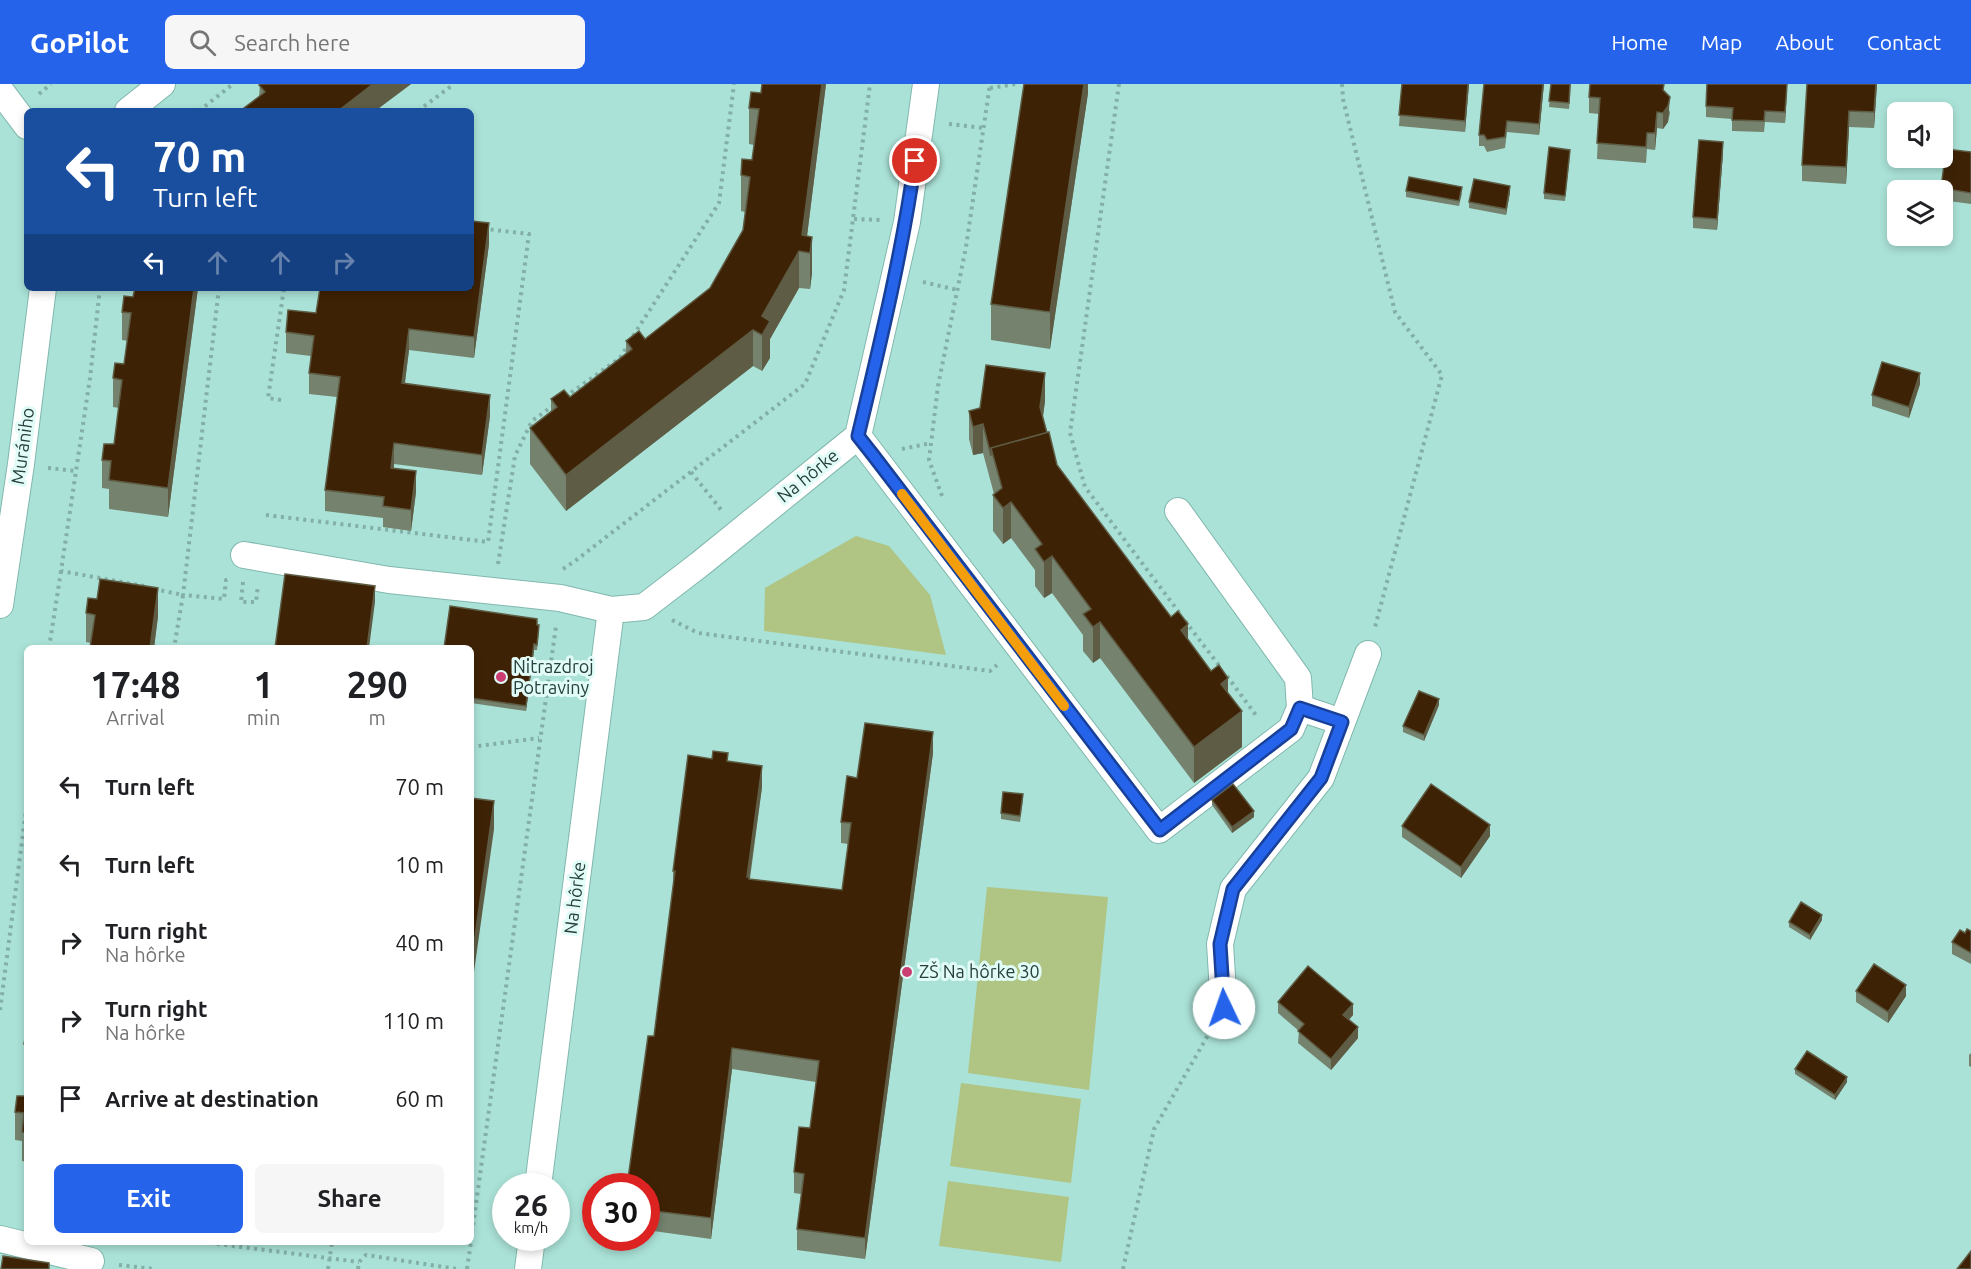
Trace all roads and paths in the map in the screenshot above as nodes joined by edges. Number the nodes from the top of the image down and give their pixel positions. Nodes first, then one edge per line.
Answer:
1 (51, 84) edge
2 (162, 84) edge
3 (233, 84) edge
4 (454, 84) edge
5 (734, 84) edge
6 (870, 84) edge
7 (927, 84) edge
8 (1016, 84) edge
9 (1119, 84) edge
10 (1342, 84) edge
11 (990, 86) edge
12 (0, 90) edge
13 (39, 94) dead end
14 (132, 108) edge
15 (204, 108) edge
16 (422, 108) edge
17 (921, 120) junction
18 (24, 122) edge
19 (984, 128) junction
20 (483, 228) edge
21 (896, 277) junction
22 (958, 290) junction
23 (43, 291) edge
24 (100, 291) edge
25 (219, 291) edge
26 (284, 291) edge
27 (281, 400) dead end
28 (858, 436) junction
29 (691, 472) junction
30 (943, 500) dead end
31 (1178, 511) dead end
32 (266, 515) dead end
33 (739, 533) junction
34 (252, 556) joint
35 (575, 561) dead end
36 (498, 568) dead end
37 (61, 571) junction
38 (183, 595) junction
39 (560, 598) junction
40 (0, 605) edge
41 (644, 607) junction
42 (611, 610) junction
43 (49, 645) edge
44 (175, 645) edge
45 (1020, 648) junction
46 (1368, 654) joint
47 (1300, 708) junction
48 (1342, 722) junction
49 (1262, 723) dead end
50 (539, 738) junction
51 (474, 747) edge
52 (24, 826) edge
53 (1224, 1008) joint
54 (0, 1010) edge
55 (540, 1173) edge
56 (474, 1221) edge
57 (0, 1239) edge
58 (24, 1245) edge
59 (25, 1245) edge
60 (226, 1245) edge
61 (332, 1245) edge
62 (470, 1245) edge
63 (530, 1251) edge
64 (330, 1258) junction
65 (91, 1261) joint
66 (359, 1262) junction
67 (154, 1269) edge
68 (328, 1269) edge
69 (358, 1269) edge
70 (457, 1269) edge
71 (467, 1269) edge
72 (528, 1269) edge
73 (1123, 1269) edge

1 - 13 path
2 - 14 street
3 - 15 path
4 - 16 path
5 - 36 path
6 - 29 path
7 - 17 street
8 - 11 path
9 - 49 path
10 - 46 path
11 - 19 path
12 - 18 street
17 - 19 path
17 - 21 street
19 - 22 path
20 - 32 path
21 - 22 path
21 - 28 street
22 - 30 path
23 - 40 street, Murániho
24 - 37 path
25 - 38 path
26 - 27 path
28 - 33 street, Na hôrke
28 - 45 street
29 - 33 path
29 - 35 path
31 - 47 street
33 - 41 street, Na hôrke
34 - 38 path
34 - 39 street
37 - 38 path
37 - 43 path
38 - 44 path
39 - 42 street
39 - 50 path
41 - 42 street
41 - 45 path
42 - 55 street, Na hôrke
45 - 47 street
46 - 48 street
47 - 48 street
48 - 53 street
50 - 51 path
50 - 56 path
52 - 54 path
53 - 73 path
57 - 58 street
59 - 65 street
60 - 64 path
61 - 64 path
62 - 71 path
63 - 72 street
64 - 66 path
64 - 68 path
65 - 67 path
66 - 69 path
66 - 70 path

